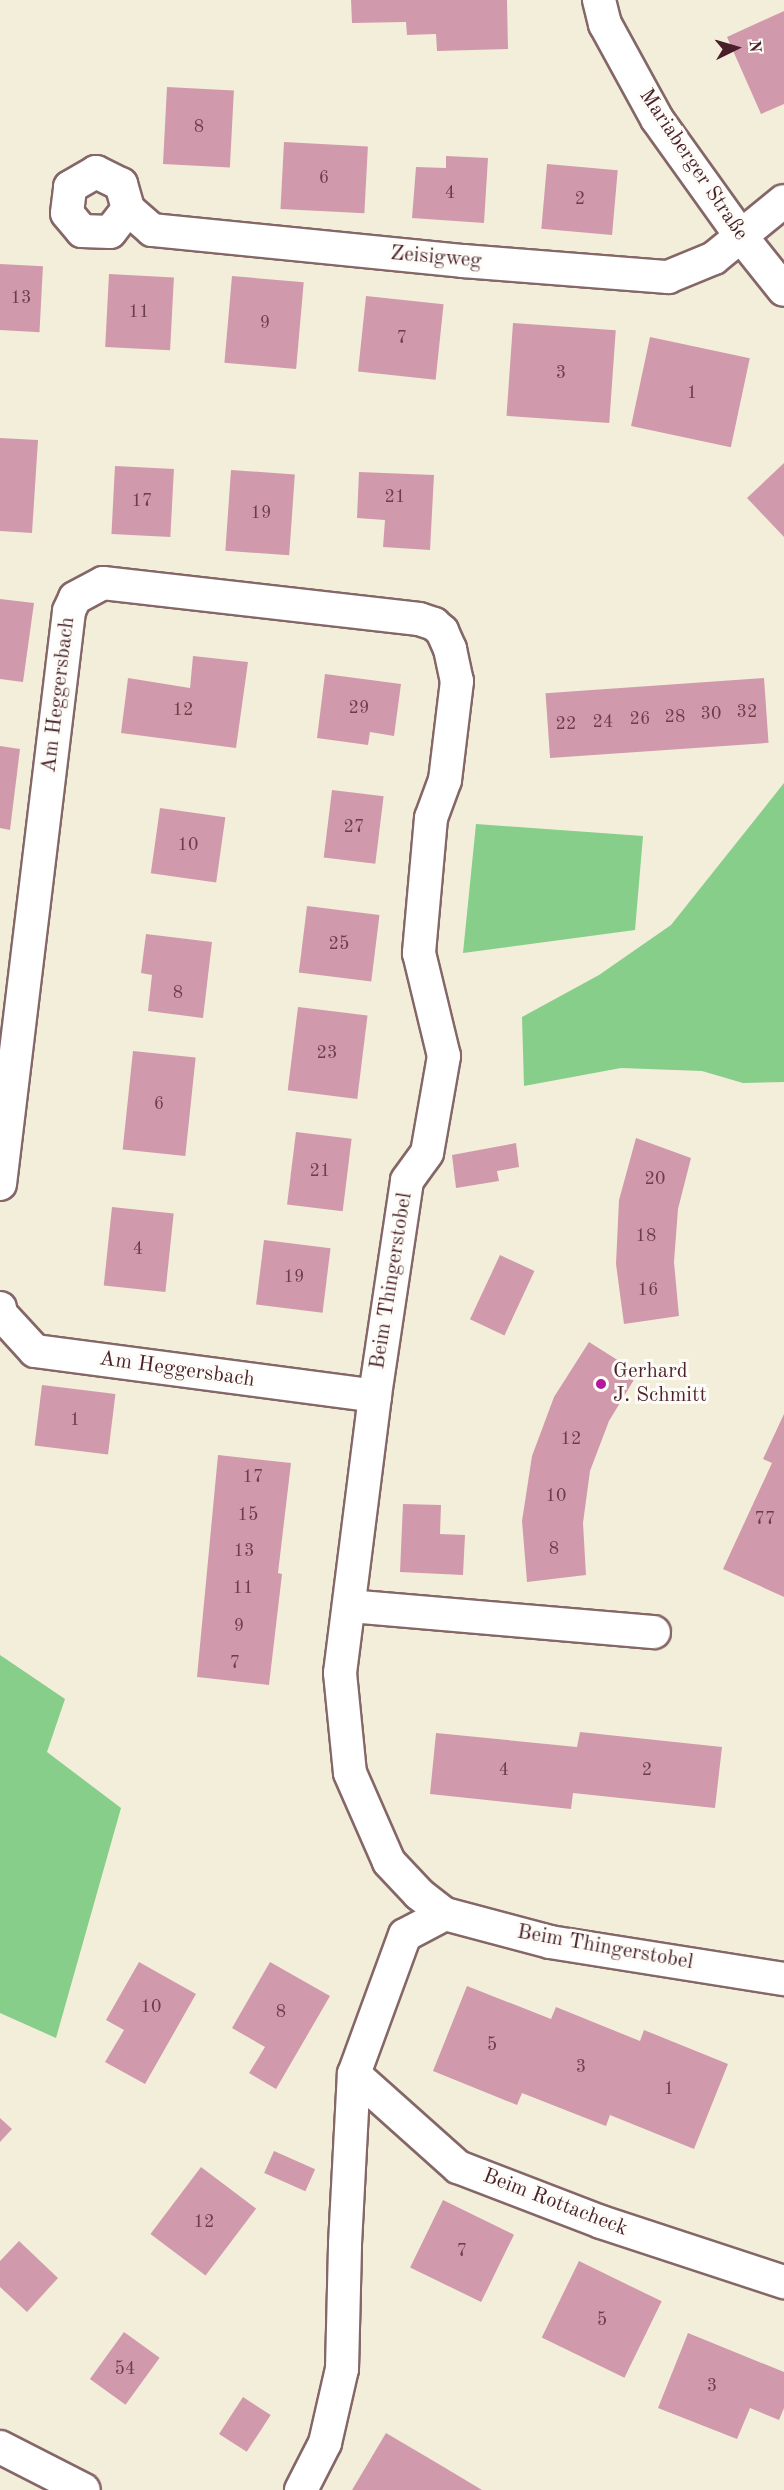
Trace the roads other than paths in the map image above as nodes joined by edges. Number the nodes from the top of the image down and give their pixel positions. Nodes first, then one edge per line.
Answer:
1 (599, 0) edge
2 (784, 201) edge
3 (128, 209) dead end
4 (740, 235) junction
5 (784, 290) edge
6 (457, 681) joint
7 (0, 1184) edge
8 (0, 1308) edge
9 (375, 1396) junction
10 (349, 1606) junction
11 (654, 1632) dead end
12 (444, 1914) junction
13 (784, 1978) edge
14 (354, 2074) junction
15 (784, 2282) edge
16 (0, 2447) edge
17 (84, 2490) edge
18 (301, 2490) edge

1 - 4 street, Mariaberger Straße
2 - 4 street, Zeisigweg
3 - 4 street, Zeisigweg
4 - 5 street, Mariaberger Straße
6 - 7 street, Am Heggersbach
6 - 9 street, Beim Thingerstobel
8 - 9 street, Am Heggersbach
9 - 10 street, Beim Thingerstobel
10 - 11 street
10 - 12 street, Beim Thingerstobel
12 - 13 street, Beim Thingerstobel
12 - 14 street
14 - 15 street, Beim Rottacheck
14 - 18 street
16 - 17 street

